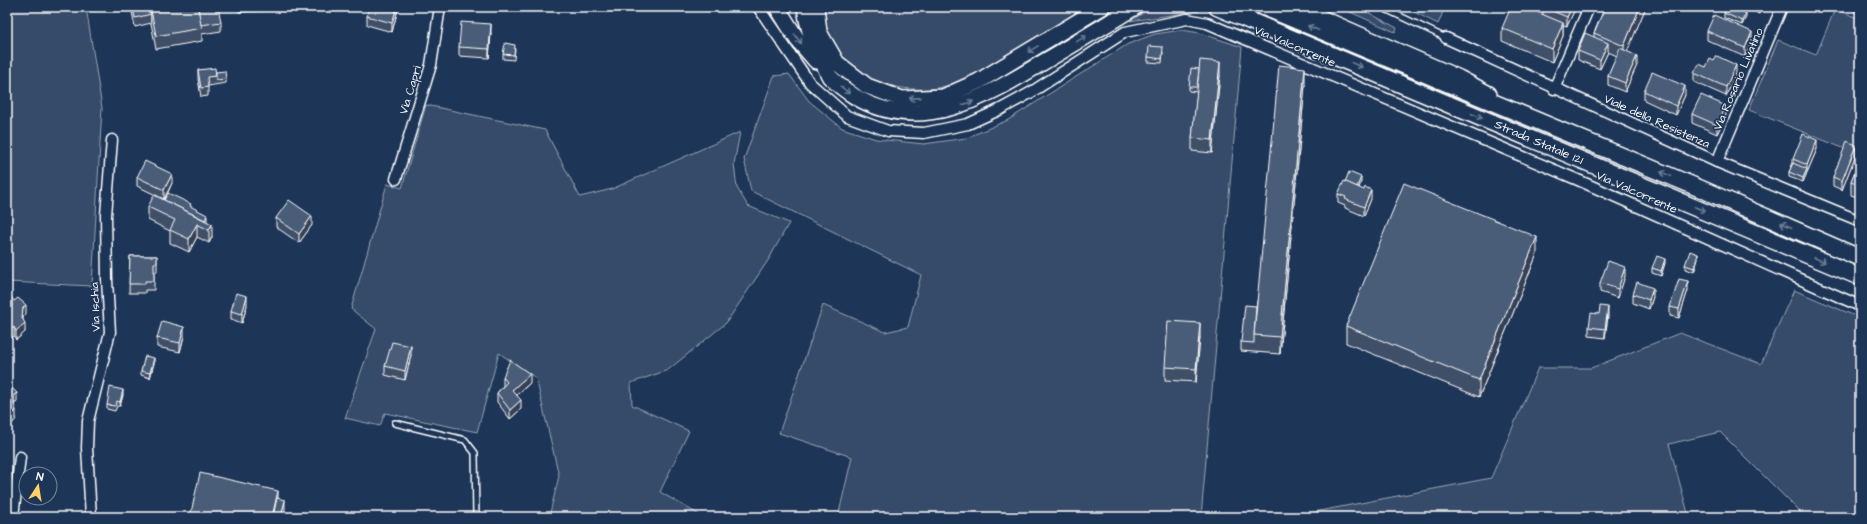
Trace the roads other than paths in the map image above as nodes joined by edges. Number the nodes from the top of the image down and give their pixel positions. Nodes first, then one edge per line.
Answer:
1 (440, 7) edge
2 (758, 7) edge
3 (777, 7) edge
4 (805, 7) edge
5 (816, 7) edge
6 (1102, 7) edge
7 (1135, 7) edge
8 (1217, 7) edge
9 (1264, 7) edge
10 (1296, 7) edge
11 (1381, 7) edge
12 (1590, 7) edge
13 (1782, 7) edge
14 (1446, 38) joint
15 (829, 76) junction
16 (1554, 89) junction
17 (1546, 125) junction
18 (112, 140) dead end
19 (1717, 162) junction
20 (396, 179) dead end
21 (1860, 221) edge
22 (1860, 258) edge
23 (1860, 276) edge
24 (1860, 306) edge
25 (395, 423) dead end
26 (20, 457) dead end
27 (13, 517) edge
28 (91, 517) edge
29 (476, 517) edge

1 - 20 street, Via Capri
2 - 24 street, Via Valcorrente
3 -> 15 main road
4 - 15 main road
6 -> 5 main road
15 -> 7 main road
8 -> 23 main road, Strada Statale 121
17 -> 9 main road, Strada Statale 121
10 - 17 main road
11 - 14 lane
12 - 16 street
13 - 19 street, Via Rosario Livatino
14 - 16 street, Viale della Resistenza
16 - 19 street, Viale della Resistenza
22 -> 17 main road, Strada Statale 121
18 - 28 street, Via Ischia
19 - 21 street, Viale della Resistenza
25 - 29 lane
26 - 27 street

